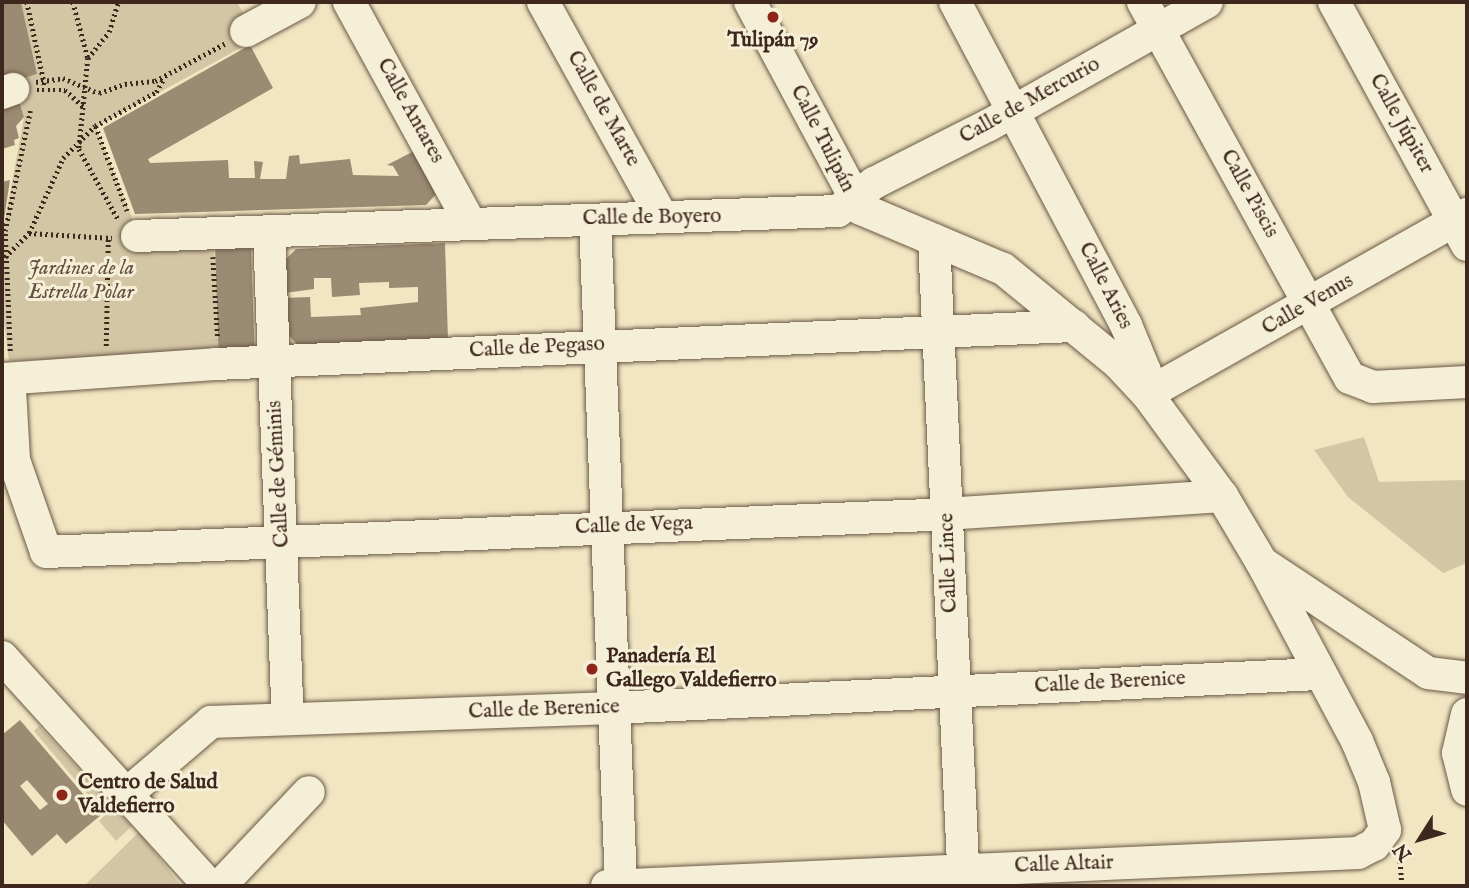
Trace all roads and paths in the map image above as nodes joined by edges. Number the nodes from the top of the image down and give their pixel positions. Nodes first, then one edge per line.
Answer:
1 (27, 2) edge
2 (73, 2) edge
3 (118, 2) edge
4 (300, 2) edge
5 (349, 2) edge
6 (543, 2) edge
7 (750, 2) edge
8 (955, 2) edge
9 (1143, 2) edge
10 (1207, 2) edge
11 (1334, 2) edge
12 (1159, 29) junction
13 (246, 31) joint
14 (88, 58) junction
15 (164, 78) junction
16 (43, 80) junction
17 (86, 86) junction
18 (45, 88) junction
19 (84, 107) junction
20 (1015, 110) junction
21 (94, 126) junction
22 (79, 145) junction
23 (855, 202) junction
24 (663, 218) junction
25 (595, 219) junction
26 (469, 221) junction
27 (1463, 227) edge
28 (269, 231) junction
29 (213, 232) junction
30 (29, 233) junction
31 (123, 237) junction
32 (934, 240) junction
33 (5, 257) junction
34 (1310, 304) junction
35 (1062, 327) junction
36 (939, 333) junction
37 (597, 345) junction
38 (1126, 354) junction
39 (218, 355) dead end
40 (105, 361) dead end
41 (273, 362) junction
42 (8, 375) edge
43 (1467, 382) edge
44 (1147, 394) junction
45 (1222, 496) junction
46 (947, 513) junction
47 (608, 528) junction
48 (282, 543) junction
49 (1262, 563) junction
50 (4, 664) edge
51 (1428, 673) junction
52 (1319, 674) junction
53 (1467, 678) edge
54 (955, 690) junction
55 (613, 708) junction
56 (288, 718) junction
57 (1464, 720) edge
58 (1467, 790) edge
59 (129, 792) junction
60 (309, 792) dead end
61 (1391, 838) junction
62 (964, 878) edge
63 (210, 886) edge
64 (220, 886) edge
65 (607, 886) edge
66 (621, 886) edge
67 (1402, 886) edge

1 - 16 path
2 - 14 path
3 - 14 path
4 - 13 street
5 - 26 street, Calle Antares
6 - 24 street, Calle de Marte
7 - 23 street, Calle Tulipán
8 - 20 street, Calle Aries
9 - 12 street, Calle Piscis
10 - 12 street, Calle de Mercurio
11 - 27 street, Calle Júpiter
12 - 20 street, Calle de Mercurio
12 - 34 street, Calle Piscis
13 - 15 path
14 - 17 path
15 - 17 path
15 - 21 path
16 - 17 path
16 - 18 path
17 - 19 path
18 - 19 path
18 - 33 path
19 - 22 path
20 - 23 street, Calle de Mercurio
20 - 38 street, Calle Aries
21 - 22 path
21 - 31 path
22 - 30 path
22 - 31 path
23 - 24 street, Calle de Boyero
23 - 32 street
24 - 25 street, Calle de Boyero
25 - 26 street, Calle de Boyero
25 - 37 street
26 - 28 street, Calle de Boyero
27 - 34 street, Calle Venus
28 - 29 street, Calle de Boyero
28 - 41 street, Calle de Géminis
29 - 31 street, Calle de Boyero
29 - 39 path
30 - 31 path
30 - 33 path
31 - 40 path
32 - 35 street
32 - 36 street, Calle Lince
33 - 42 path
34 - 43 street, Calle Piscis
34 - 44 street, Calle Venus
35 - 36 street, Calle de Pegaso
35 - 38 street
36 - 37 street, Calle de Pegaso
36 - 46 street, Calle Lince
37 - 41 street, Calle de Pegaso
37 - 47 street
38 - 44 street, Calle Aries
41 - 42 street, Calle de Pegaso
41 - 48 street, Calle de Géminis
42 - 48 street, Calle de Vega
44 - 45 street, Calle Aries
45 - 46 street, Calle de Vega
45 - 49 street, Calle Aries
46 - 47 street, Calle de Vega
46 - 54 street, Calle Lince
47 - 48 street, Calle de Vega
47 - 55 street
48 - 56 street, Calle de Géminis
49 - 51 street, Calle Aries
49 - 52 street, Calle Aries
50 - 59 street
51 - 53 street, Calle Aries
51 - 57 street, Calle Aries
52 - 54 street, Calle de Berenice
52 - 61 street, Calle Aries
54 - 55 street, Calle de Berenice
54 - 62 street, Calle Lince
55 - 56 street, Calle de Berenice
55 - 66 street
56 - 59 street, Calle de Berenice
57 - 58 street
59 - 63 street
60 - 64 street
61 - 62 street, Calle Altair
61 - 67 path
62 - 66 street, Calle Altair
65 - 66 street, Calle Altair

